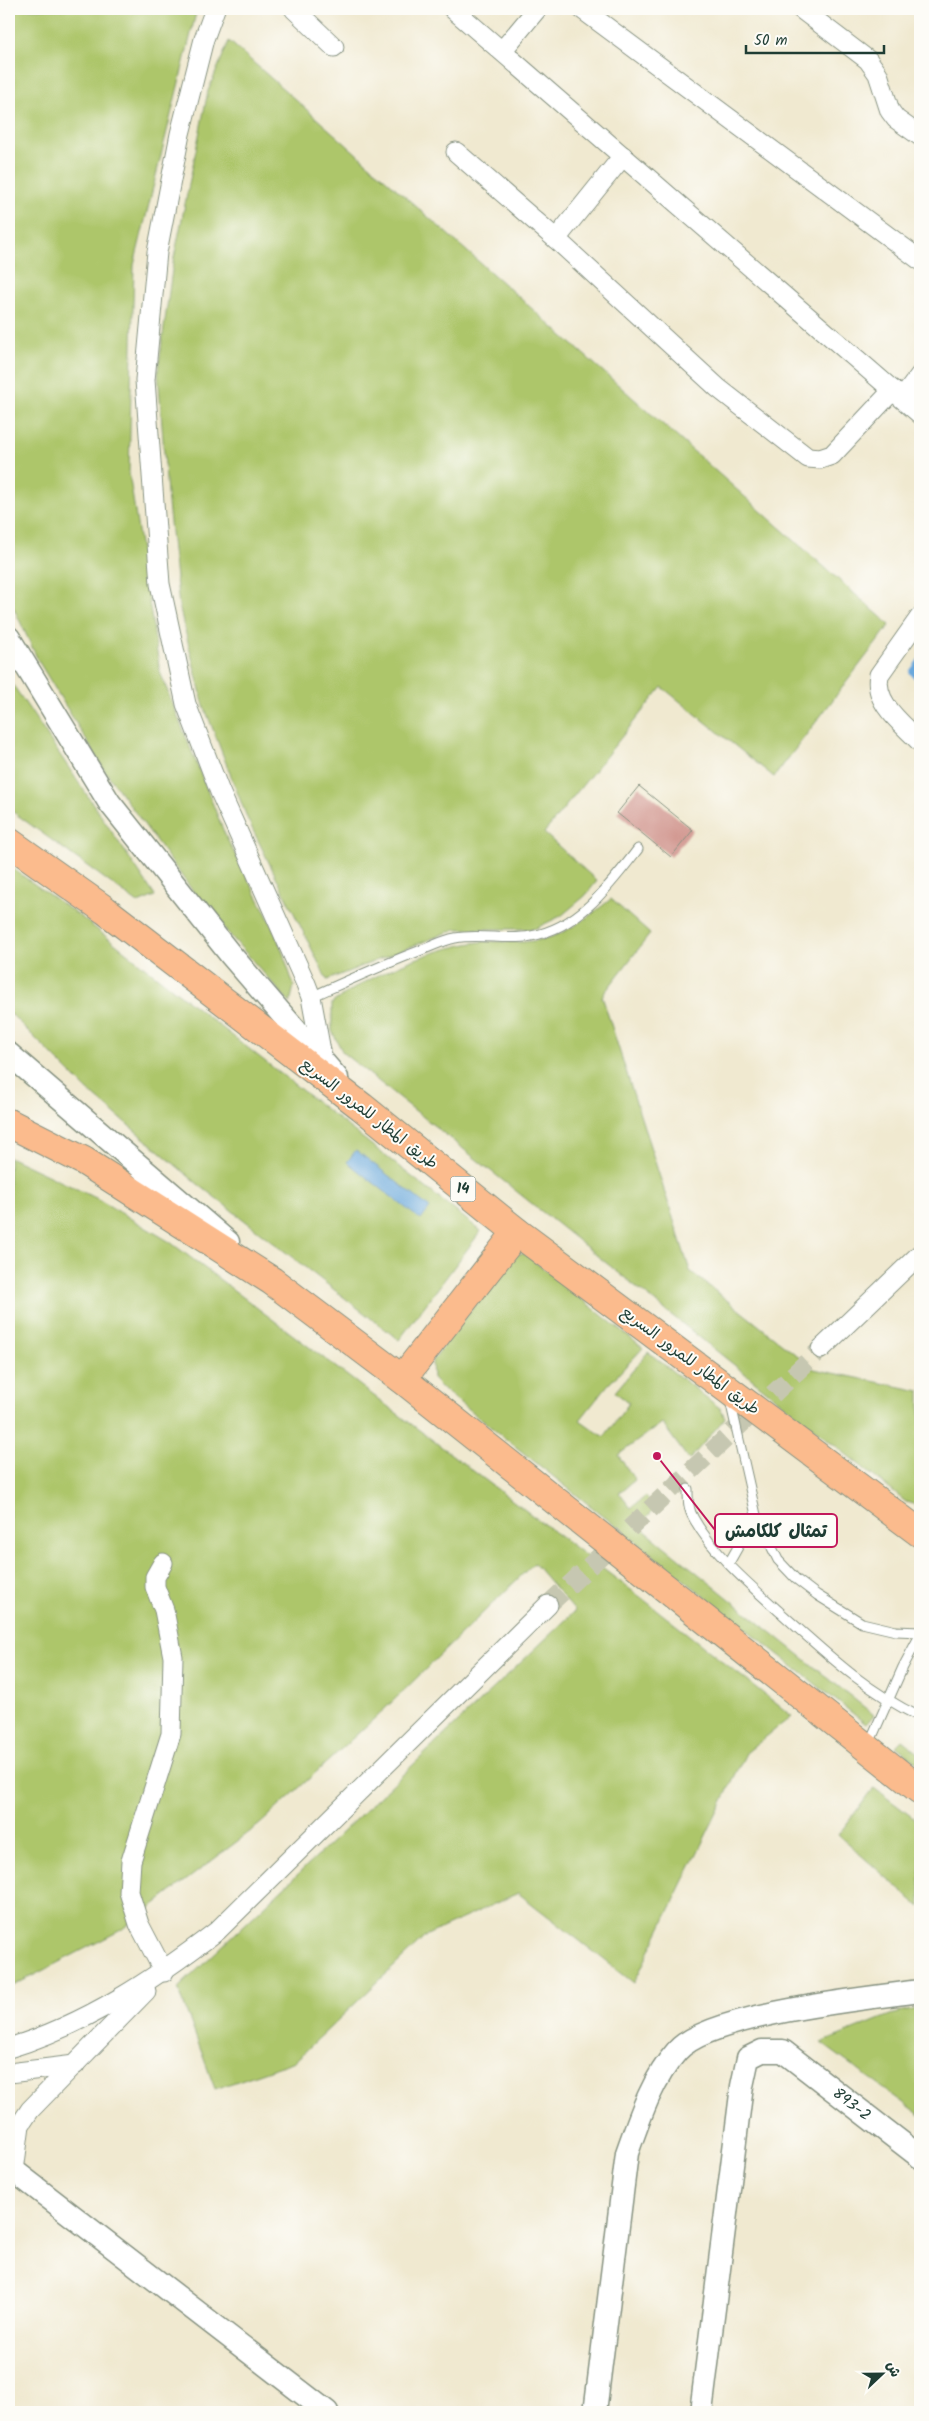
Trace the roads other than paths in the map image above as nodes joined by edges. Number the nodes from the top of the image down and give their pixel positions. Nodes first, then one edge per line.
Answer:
1 (215, 9) edge
2 (294, 9) edge
3 (453, 9) edge
4 (537, 9) edge
5 (582, 9) edge
6 (801, 9) edge
7 (334, 47) dead end
8 (502, 51) junction
9 (920, 136) edge
10 (456, 152) dead end
11 (623, 156) junction
12 (556, 239) junction
13 (920, 260) edge
14 (920, 375) edge
15 (898, 394) junction
16 (920, 414) edge
17 (920, 617) edge
18 (9, 638) edge
19 (920, 742) edge
20 (9, 842) edge
21 (638, 849) dead end
22 (311, 997) junction
23 (9, 1054) edge
24 (323, 1062) junction
25 (362, 1107) junction
26 (9, 1123) edge
27 (517, 1232) junction
28 (920, 1254) edge
29 (272, 1281) junction
30 (821, 1348) tunnel mouth
31 (402, 1379) junction
32 (728, 1390) junction
33 (688, 1489) dead end
34 (756, 1515) junction
35 (918, 1532) edge
36 (163, 1563) dead end
37 (730, 1563) junction
38 (548, 1605) tunnel mouth
39 (920, 1634) edge
40 (888, 1701) junction
41 (920, 1717) edge
42 (867, 1748) junction
43 (920, 1790) edge
44 (164, 1972) junction
45 (920, 1991) edge
46 (9, 2048) edge
47 (75, 2065) junction
48 (9, 2073) edge
49 (920, 2157) edge
50 (11, 2169) edge
51 (327, 2412) edge
52 (595, 2412) edge
53 (701, 2412) edge

1 - 22 street
2 - 7 street
3 - 8 street
4 - 8 street
5 - 13 street
6 - 9 street
8 - 11 street
10 - 12 street
11 - 12 street
11 - 15 street
12 - 15 street
14 - 15 street
15 - 16 street
17 - 19 street
18 - 24 street
20 - 25 highway, طريق المطار للمرور السريع / 14
21 - 22 lane
22 - 24 street
23 - 29 street
24 - 25 street
25 - 27 highway, طريق المطار للمرور السريع / 14
26 - 29 highway
27 - 31 highway
27 - 32 highway, طريق المطار للمرور السريع / 14
28 - 30 street
29 - 31 highway
31 - 42 highway
32 - 34 lane
32 - 35 highway, طريق المطار للمرور السريع / 14
33 - 37 lane
34 - 37 lane
34 - 39 lane
36 - 44 street
37 - 40 lane
38 - 44 street
39 - 40 lane
40 - 41 lane
40 - 42 lane
42 - 43 highway
44 - 46 street
44 - 47 street
45 - 52 street
47 - 48 street
47 - 50 street
49 - 53 street, 893-2
50 - 51 street

